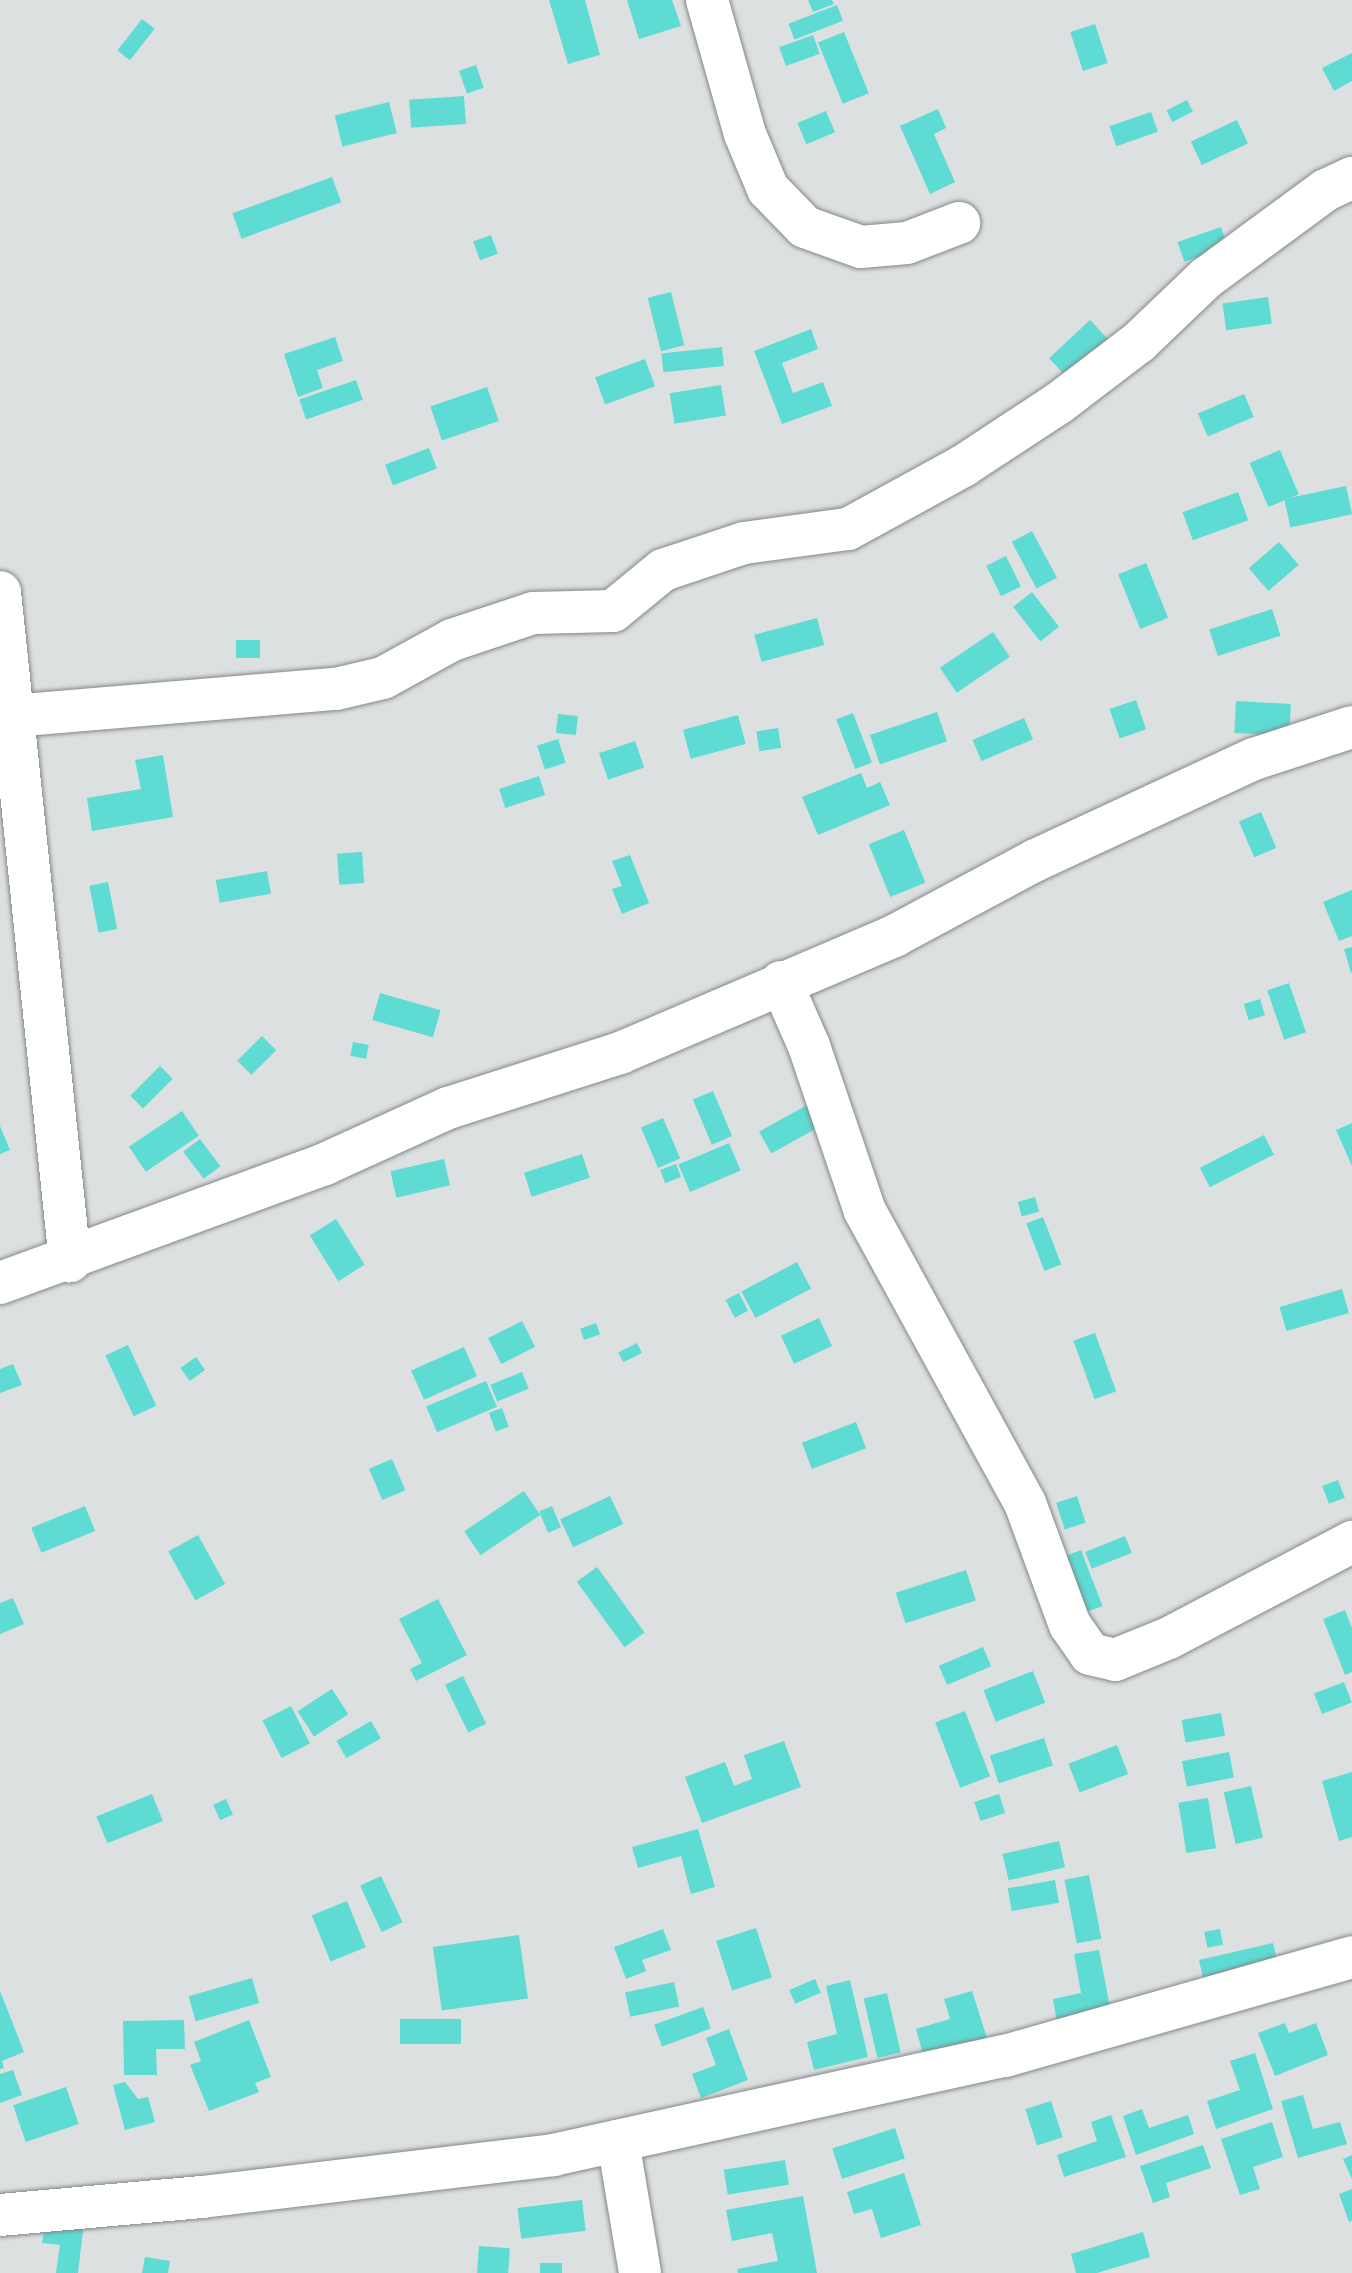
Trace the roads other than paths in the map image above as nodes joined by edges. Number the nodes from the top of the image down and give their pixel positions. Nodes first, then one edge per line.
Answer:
1 (707, 0) edge
2 (1352, 178) edge
3 (959, 223) dead end
4 (0, 592) edge
5 (6, 716) edge
6 (1352, 727) edge
7 (781, 982) junction
8 (70, 1261) junction
9 (0, 1283) edge
10 (1350, 1551) edge
11 (1352, 1957) edge
12 (618, 2141) junction
13 (0, 2215) edge
14 (640, 2273) edge

1 - 3 street
2 - 5 street
4 - 5 street
5 - 8 street
6 - 7 street
7 - 8 street
7 - 10 street
8 - 9 street
11 - 12 street
12 - 13 street
12 - 14 street

